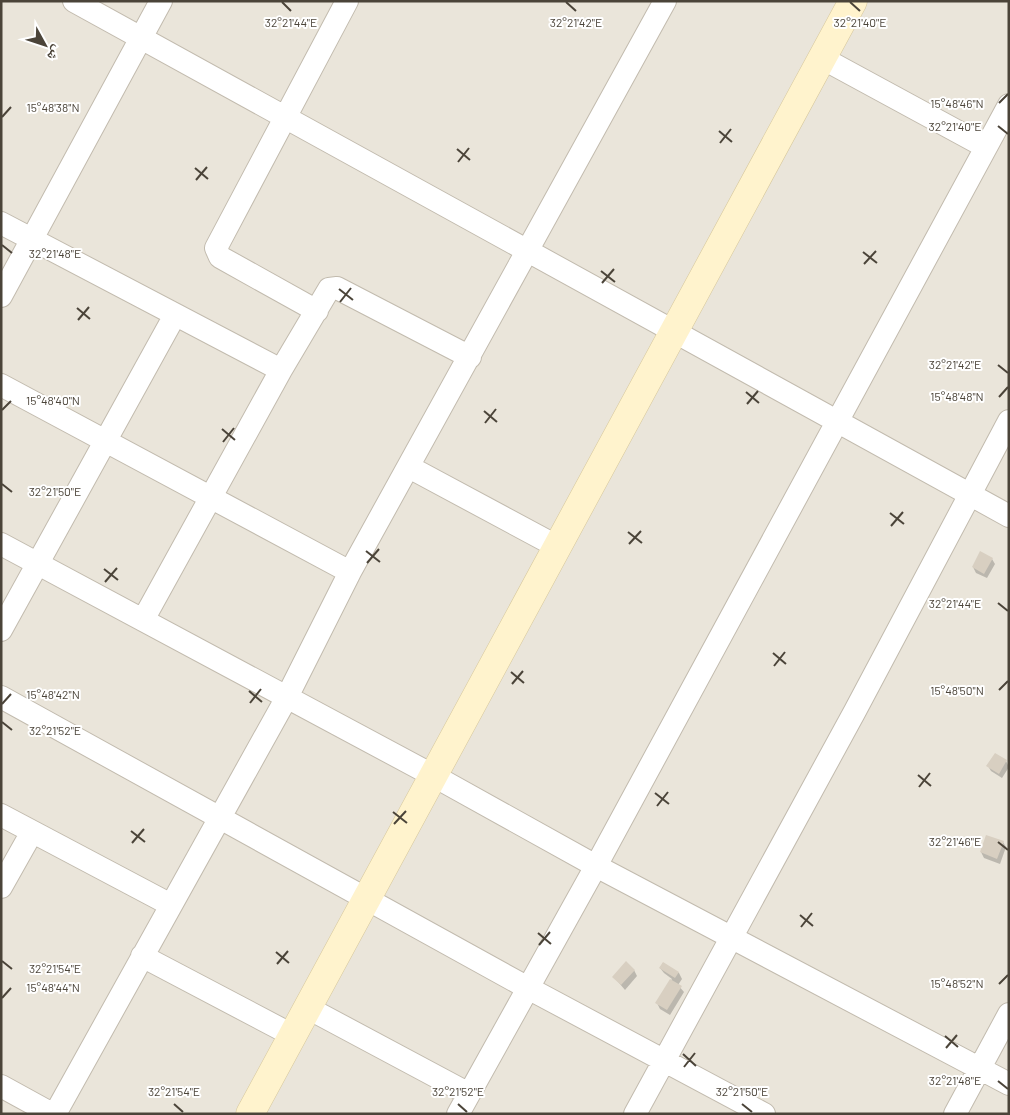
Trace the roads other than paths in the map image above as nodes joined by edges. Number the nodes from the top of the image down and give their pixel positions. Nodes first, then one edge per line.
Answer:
1 (74, 1) edge
2 (161, 1) edge
3 (347, 1) edge
4 (665, 1) edge
5 (853, 1) edge
6 (141, 38) junction
7 (822, 58) junction
8 (1009, 105) edge
9 (285, 117) junction
10 (986, 147) junction
11 (1, 222) edge
12 (32, 239) junction
13 (528, 252) junction
14 (1, 296) edge
15 (317, 311) junction
16 (176, 315) junction
17 (674, 332) junction
18 (470, 357) junction
19 (280, 370) junction
20 (1, 385) edge
21 (1009, 421) edge
22 (837, 422) junction
23 (106, 441) junction
24 (409, 467) junction
25 (969, 495) junction
26 (212, 498) junction
27 (1009, 516) edge
28 (1, 544) edge
29 (558, 547) junction
30 (38, 564) junction
31 (350, 572) junction
32 (143, 620) junction
33 (1, 630) edge
34 (1, 697) edge
35 (287, 697) junction
36 (434, 776) junction
37 (1, 815) edge
38 (220, 818) junction
39 (32, 832) junction
40 (596, 866) junction
41 (1, 887) edge
42 (366, 899) junction
43 (171, 905) junction
44 (731, 937) junction
45 (142, 956) junction
46 (528, 988) junction
47 (308, 1008) junction
48 (1009, 1014) edge
49 (292, 1035) junction
50 (664, 1060) junction
51 (979, 1068) junction
52 (1009, 1084) edge
53 (1, 1086) edge
54 (463, 1104) edge
55 (53, 1114) edge
56 (250, 1114) edge
57 (635, 1114) edge
58 (764, 1114) edge
59 (955, 1114) edge

1 - 6 street
2 - 6 street
3 - 9 street
4 - 13 street
5 - 7 street
6 - 9 street
6 - 12 street
7 - 10 street
7 - 17 street
8 - 10 street
9 - 13 street
9 - 15 street
10 - 22 street
11 - 12 street
12 - 14 street
12 - 16 street
13 - 17 street
13 - 18 street
15 - 18 street
15 - 19 street
16 - 19 street
16 - 23 street
17 - 22 street
17 - 29 street
18 - 24 street
19 - 26 street
20 - 23 street
21 - 25 street
22 - 25 street
22 - 40 street
23 - 26 street
23 - 30 street
24 - 29 street
24 - 31 street
25 - 27 street
25 - 44 street
26 - 31 street
26 - 32 street
28 - 30 street
29 - 36 street
30 - 32 street
30 - 33 street
31 - 35 street
32 - 35 street
34 - 38 street
35 - 36 street
35 - 38 street
36 - 40 street
36 - 42 street
37 - 39 street
38 - 42 street
38 - 43 street
39 - 41 street
39 - 43 street
40 - 44 street
40 - 46 street
42 - 46 street
42 - 47 street
43 - 45 street
44 - 50 street
44 - 51 street
45 - 49 street
45 - 55 street
46 - 50 street
46 - 54 street
47 - 49 street
47 - 54 street
48 - 51 street
49 - 56 street
50 - 57 street
50 - 58 street
51 - 52 street
51 - 59 street
53 - 55 street

